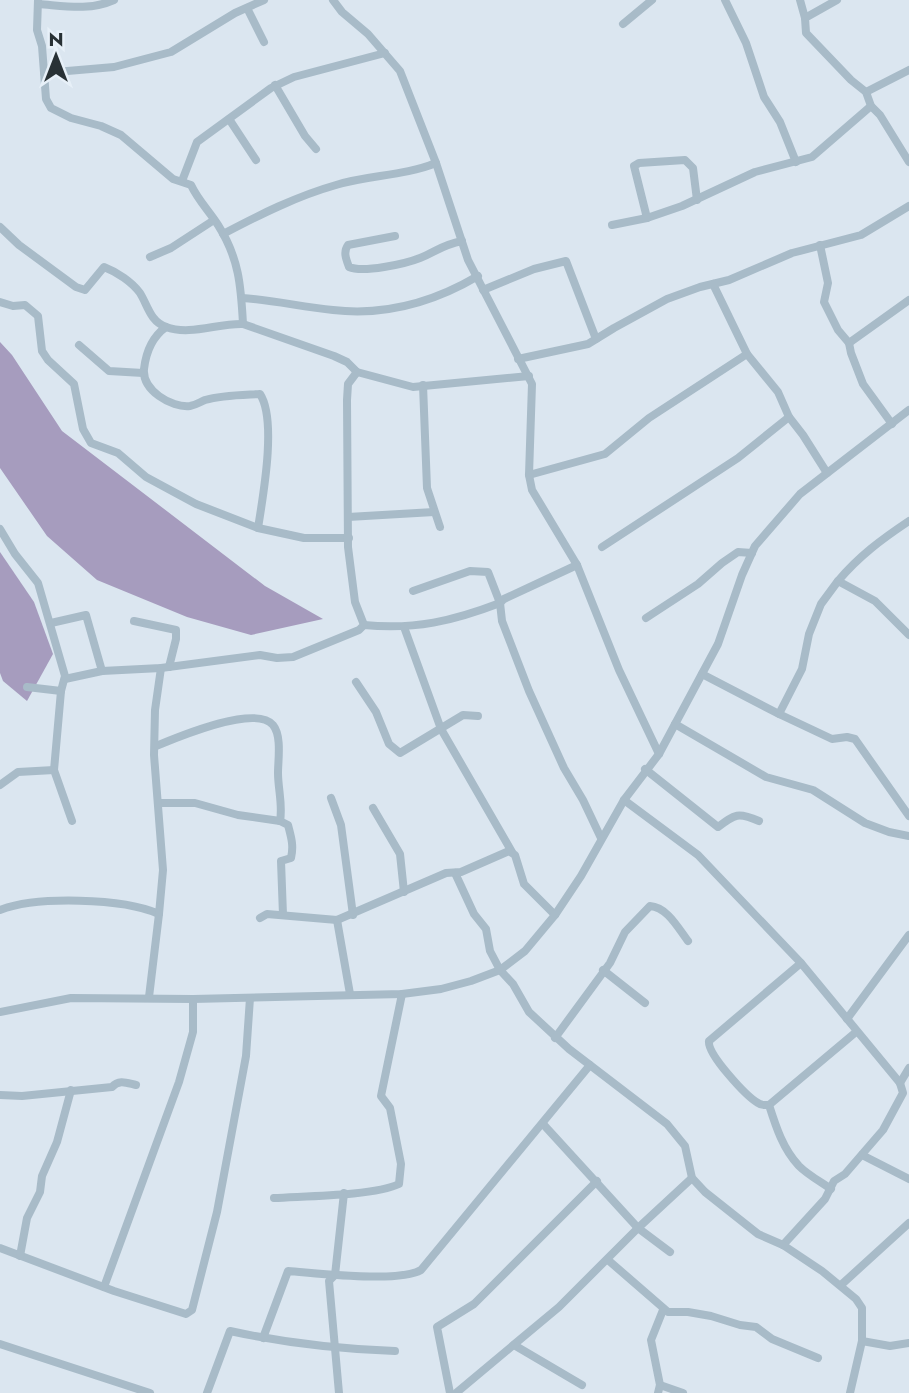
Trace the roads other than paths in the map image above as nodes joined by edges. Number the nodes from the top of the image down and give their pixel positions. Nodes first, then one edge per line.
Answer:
1 (114, 0) edge
2 (235, 0) edge
3 (264, 0) edge
4 (333, 0) edge
5 (652, 0) edge
6 (725, 0) edge
7 (800, 0) edge
8 (837, 0) edge
9 (39, 2) edge
10 (243, 9) junction
11 (804, 18) junction
12 (623, 24) dead end
13 (264, 42) dead end
14 (385, 52) junction
15 (909, 70) edge
16 (44, 73) junction
17 (275, 85) junction
18 (866, 92) junction
19 (872, 106) junction
20 (229, 119) junction
21 (316, 149) dead end
22 (256, 160) dead end
23 (796, 162) junction
24 (909, 162) edge
25 (436, 163) junction
26 (182, 181) junction
27 (697, 200) junction
28 (909, 206) edge
29 (647, 218) junction
30 (214, 220) junction
31 (612, 225) dead end
32 (0, 227) edge
33 (223, 234) junction
34 (395, 236) dead end
35 (462, 241) junction
36 (820, 245) junction
37 (150, 257) dead end
38 (478, 276) junction
39 (729, 280) junction
40 (713, 284) junction
41 (483, 290) junction
42 (719, 297) junction
43 (242, 298) junction
44 (909, 300) edge
45 (0, 302) edge
46 (243, 324) junction
47 (166, 327) junction
48 (596, 339) junction
49 (849, 343) junction
50 (79, 345) dead end
51 (747, 354) junction
52 (518, 359) junction
53 (358, 372) junction
54 (143, 373) junction
55 (529, 376) junction
56 (424, 385) junction
57 (909, 410) edge
58 (789, 417) junction
59 (892, 424) junction
60 (827, 473) junction
61 (529, 475) junction
62 (434, 512) junction
63 (348, 517) junction
64 (909, 521) edge
65 (440, 527) dead end
66 (258, 528) junction
67 (0, 529) edge
68 (349, 538) junction
69 (602, 547) dead end
70 (752, 553) junction
71 (577, 565) junction
72 (838, 581) junction
73 (413, 592) dead end
74 (500, 603) junction
75 (646, 618) dead end
76 (134, 621) dead end
77 (51, 623) junction
78 (364, 625) junction
79 (404, 627) junction
80 (907, 629) edge
81 (165, 668) junction
82 (102, 671) junction
83 (702, 674) junction
84 (65, 680) junction
85 (356, 682) dead end
86 (27, 687) dead end
87 (61, 691) junction
88 (779, 714) junction
89 (478, 716) dead end
90 (675, 724) junction
91 (441, 729) junction
92 (156, 746) junction
93 (659, 754) junction
94 (645, 769) junction
95 (54, 770) junction
96 (0, 785) edge
97 (331, 798) dead end
98 (624, 800) junction
99 (158, 803) junction
100 (373, 808) dead end
101 (909, 816) edge
102 (72, 821) dead end
103 (280, 821) junction
104 (759, 821) dead end
105 (909, 836) edge
106 (601, 838) junction
107 (512, 852) junction
108 (455, 873) junction
109 (404, 892) junction
110 (0, 910) edge
111 (159, 914) junction
112 (283, 915) junction
113 (352, 915) junction
114 (555, 915) junction
115 (260, 918) dead end
116 (337, 920) junction
117 (909, 935) edge
118 (688, 941) dead end
119 (801, 963) junction
120 (500, 970) junction
121 (603, 970) junction
122 (350, 993) junction
123 (402, 993) junction
124 (149, 997) junction
125 (250, 998) junction
126 (192, 999) junction
127 (645, 1003) dead end
128 (0, 1012) edge
129 (847, 1019) junction
130 (856, 1032) junction
131 (555, 1038) junction
132 (590, 1065) junction
133 (909, 1068) edge
134 (900, 1083) junction
135 (136, 1085) dead end
136 (71, 1090) junction
137 (0, 1095) edge
138 (769, 1105) junction
139 (542, 1124) junction
140 (862, 1155) junction
141 (692, 1178) junction
142 (909, 1179) edge
143 (597, 1181) junction
144 (831, 1189) junction
145 (344, 1193) junction
146 (274, 1198) dead end
147 (909, 1223) edge
148 (638, 1228) junction
149 (783, 1245) junction
150 (0, 1248) edge
151 (670, 1252) dead end
152 (20, 1256) junction
153 (608, 1260) junction
154 (335, 1275) junction
155 (841, 1284) junction
156 (104, 1287) junction
157 (663, 1310) junction
158 (262, 1338) junction
159 (862, 1341) junction
160 (909, 1343) edge
161 (0, 1344) edge
162 (514, 1345) junction
163 (335, 1348) junction
164 (395, 1351) dead end
165 (818, 1358) dead end
166 (582, 1385) dead end
167 (659, 1389) edge
168 (150, 1393) edge
169 (207, 1393) edge
170 (339, 1393) edge
171 (450, 1393) edge
172 (456, 1393) edge
173 (683, 1393) edge
174 (850, 1393) edge

1 - 9 street
2 - 10 street
3 - 10 street
4 - 14 street
5 - 12 street
6 - 23 street
7 - 11 street
8 - 11 street
9 - 16 street
10 - 13 street
10 - 16 street
11 - 18 street
14 - 17 street
14 - 25 street
15 - 18 street
16 - 26 street
17 - 20 street
17 - 21 street
18 - 19 street
19 - 23 street
19 - 24 street
20 - 22 street
20 - 26 street
23 - 27 street
25 - 33 street
25 - 35 street
26 - 30 street
27 - 29 street
27 - 29 street
28 - 36 street
29 - 31 street
30 - 33 street
30 - 37 street
32 - 47 street
33 - 43 street
34 - 35 street
35 - 38 street
36 - 39 street
36 - 49 street
38 - 41 street
38 - 43 street
39 - 40 street
39 - 42 street
40 - 42 street
40 - 48 street
41 - 48 street
41 - 52 street
42 - 51 street
43 - 46 street
44 - 49 street
45 - 66 street
46 - 47 street
46 - 53 street
47 - 54 street
48 - 52 street
49 - 59 street
50 - 54 street
51 - 58 street
51 - 61 street
52 - 55 street
53 - 56 street
53 - 63 street
54 - 66 street
55 - 56 street
55 - 61 street
56 - 62 street
57 - 59 street
58 - 60 street
58 - 69 street
59 - 60 street
60 - 70 street
61 - 71 street
62 - 63 street
62 - 65 street
63 - 68 street
64 - 72 street
66 - 68 street
67 - 77 street
68 - 78 street
70 - 75 street
70 - 83 street
71 - 74 street
71 - 93 street
72 - 80 street
72 - 88 street
73 - 74 street
74 - 79 street
74 - 106 street
76 - 81 street
77 - 82 street
77 - 84 street
78 - 79 street
78 - 81 street
79 - 91 street
81 - 82 street
81 - 92 street
82 - 84 street
83 - 88 street
83 - 90 street
84 - 87 street
85 - 91 street
86 - 87 street
87 - 95 street
88 - 101 street
89 - 91 street
90 - 93 street
90 - 105 street
91 - 107 street
92 - 99 street
92 - 103 street
93 - 94 street
94 - 98 street
94 - 104 street
95 - 96 street
95 - 102 street
97 - 113 street
98 - 106 street
98 - 119 street
99 - 103 street
99 - 111 street
100 - 109 street
103 - 112 street
106 - 114 street
107 - 108 street
107 - 114 street
108 - 109 street
108 - 120 street
109 - 113 street
110 - 111 street
111 - 124 street
112 - 115 street
112 - 116 street
113 - 116 street
114 - 120 street
116 - 122 street
117 - 129 street
118 - 121 street
119 - 129 street
119 - 138 street
120 - 123 street
120 - 131 street
121 - 127 street
121 - 131 street
122 - 123 street
122 - 125 street
123 - 145 street
124 - 126 street
124 - 128 street
125 - 126 street
125 - 156 street
126 - 156 street
129 - 130 street
130 - 134 street
130 - 138 street
131 - 132 street
132 - 139 street
132 - 141 street
133 - 134 street
134 - 140 street
135 - 136 street
136 - 137 street
136 - 152 street
138 - 144 street
139 - 143 street
139 - 154 street
140 - 142 street
140 - 144 street
141 - 148 street
141 - 149 street
143 - 148 street
143 - 171 street
144 - 149 street
145 - 146 street
145 - 154 street
147 - 155 street
148 - 151 street
148 - 153 street
149 - 155 street
150 - 152 street
152 - 156 street
153 - 157 street
153 - 162 street
154 - 158 street
154 - 163 street
155 - 159 street
157 - 165 street
157 - 167 street
158 - 163 street
158 - 169 street
159 - 160 street
159 - 174 street
161 - 168 street
162 - 166 street
162 - 172 street
163 - 164 street
163 - 170 street
167 - 173 street

